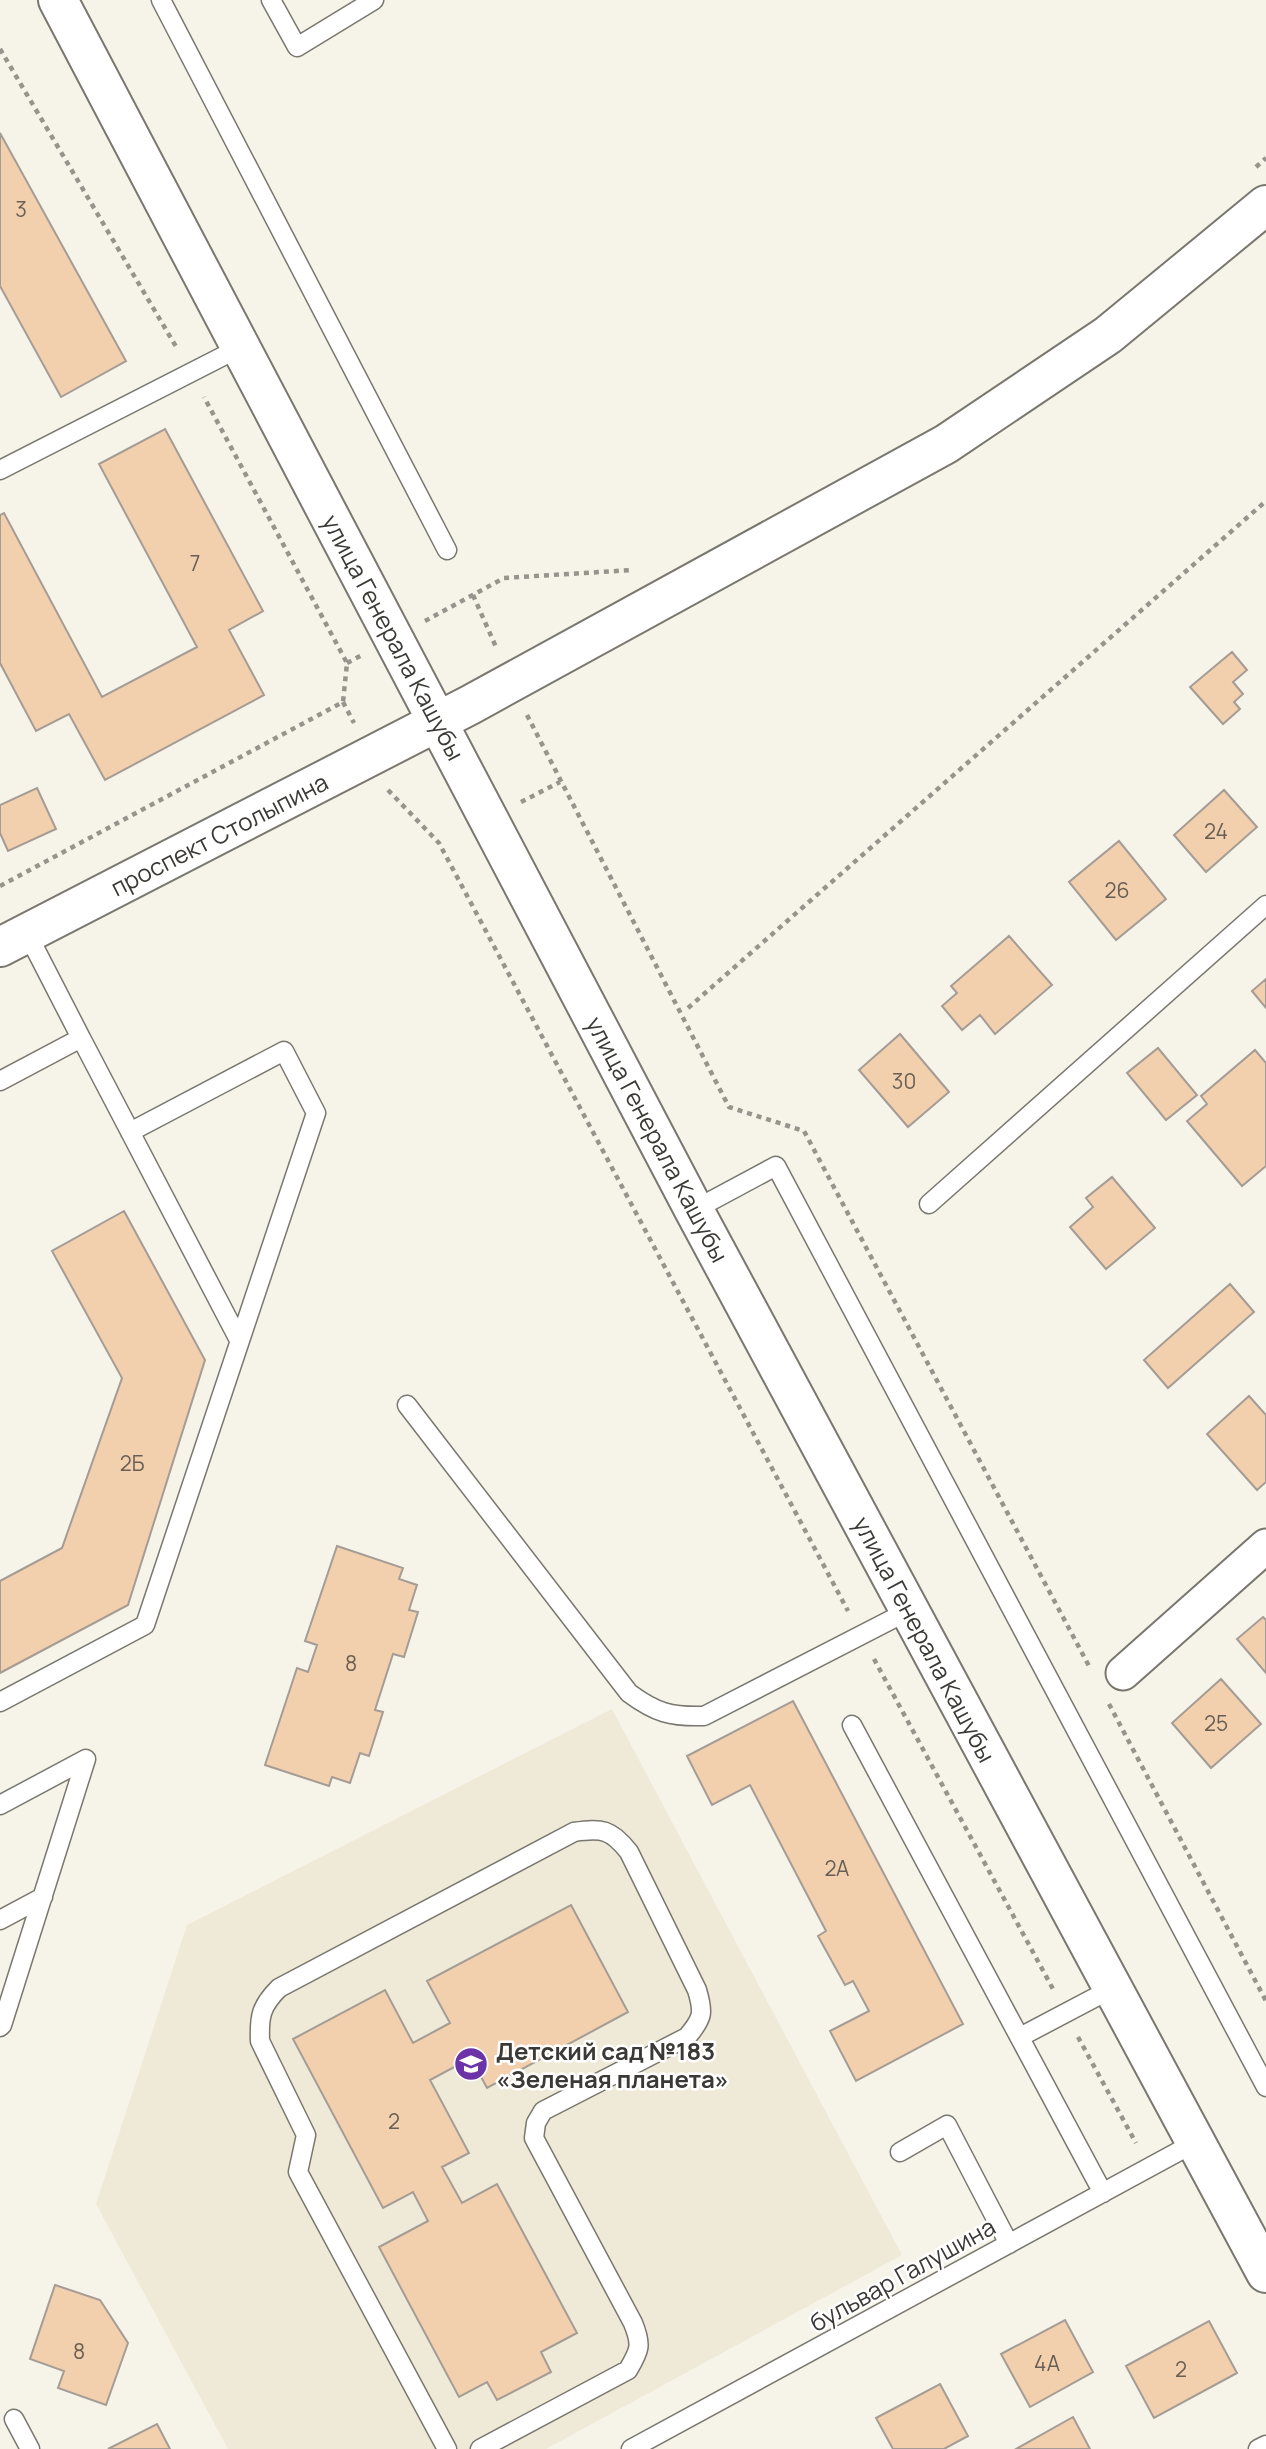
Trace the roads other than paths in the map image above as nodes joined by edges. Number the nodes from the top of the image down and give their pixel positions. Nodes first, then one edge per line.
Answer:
1 (58, 0) edge
2 (161, 0) edge
3 (271, 0) edge
4 (374, 0) edge
5 (1266, 205) edge
6 (241, 347) junction
7 (0, 470) edge
8 (447, 550) dead end
9 (439, 721) junction
10 (1266, 905) edge
11 (13, 940) edge
12 (81, 1038) junction
13 (0, 1081) edge
14 (130, 1132) junction
15 (929, 1205) dead end
16 (694, 1210) junction
17 (239, 1340) junction
18 (407, 1405) dead end
19 (1266, 1546) edge
20 (910, 1610) junction
21 (1123, 1673) dead end
22 (0, 1702) edge
23 (852, 1725) dead end
24 (0, 1805) edge
25 (43, 1897) junction
26 (0, 1920) edge
27 (1113, 1988) junction
28 (0, 2027) edge
29 (1020, 2037) junction
30 (1266, 2087) edge
31 (1196, 2142) junction
32 (900, 2152) dead end
33 (1103, 2193) junction
34 (1009, 2244) junction
35 (1266, 2273) edge
36 (14, 2419) dead end
37 (1266, 2445) edge
38 (30, 2449) edge
39 (447, 2449) edge
40 (480, 2449) edge
41 (631, 2449) edge
42 (1258, 2449) edge

1 - 6 street, улица Генерала Кашубы
2 - 8 lane
3 - 4 lane
5 - 9 street, проспект Столыпина
6 - 7 lane
6 - 9 street, улица Генерала Кашубы
9 - 11 street, проспект Столыпина
9 - 16 street, улица Генерала Кашубы
10 - 15 lane
11 - 12 lane
12 - 13 lane
12 - 14 lane
14 - 17 lane
14 - 17 lane
16 - 20 street, улица Генерала Кашубы
16 - 30 lane
17 - 22 lane
18 - 20 lane
19 - 21 street
20 - 27 street, улица Генерала Кашубы
23 - 29 lane
24 - 25 lane
25 - 26 lane
25 - 28 lane
27 - 29 lane
27 - 31 street, улица Генерала Кашубы
29 - 33 lane
31 - 33 lane, бульвар Галушина
31 - 35 street, улица Генерала Кашубы
32 - 34 lane
33 - 34 lane, бульвар Галушина
34 - 41 lane, бульвар Галушина
36 - 38 lane
37 - 42 lane
39 - 40 lane

